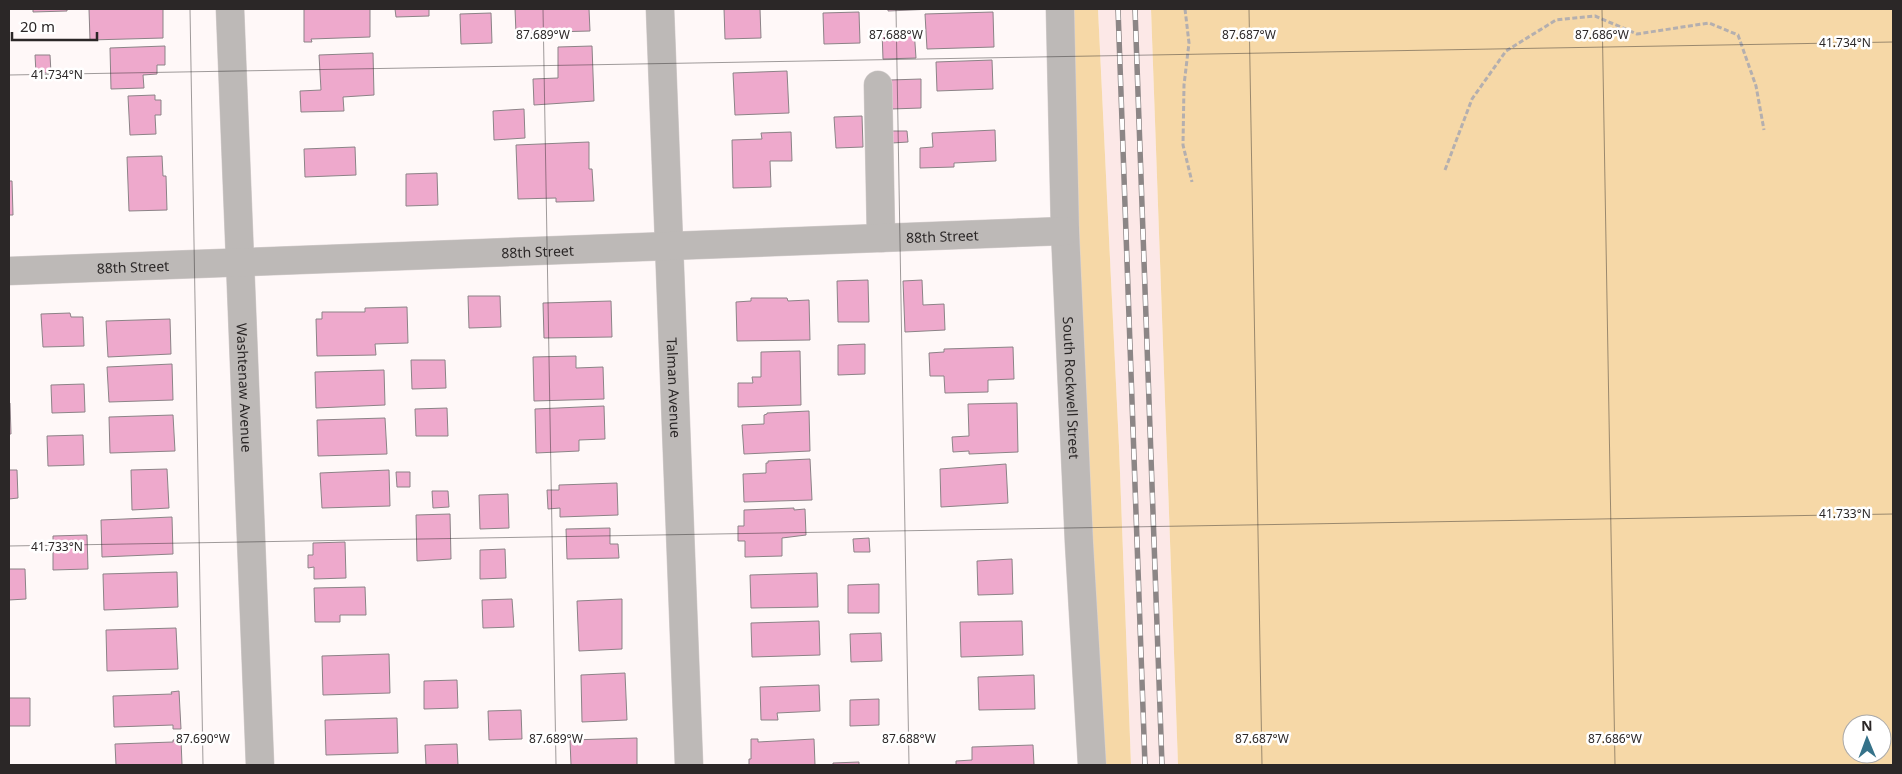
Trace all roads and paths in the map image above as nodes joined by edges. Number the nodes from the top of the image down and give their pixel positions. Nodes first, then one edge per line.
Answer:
1 (230, 9) edge
2 (660, 9) edge
3 (1060, 9) edge
4 (1185, 9) edge
5 (878, 85) dead end
6 (1764, 130) dead end
7 (1445, 170) dead end
8 (1192, 182) dead end
9 (1065, 231) junction
10 (881, 238) junction
11 (669, 246) junction
12 (240, 262) junction
13 (9, 271) edge
14 (260, 765) edge
15 (689, 765) edge
16 (1092, 765) edge

1 - 12 street, Washtenaw Avenue
2 - 11 street, Talman Avenue
3 - 9 street, South Rockwell Street
4 - 8 path
5 - 10 street
6 - 7 path
9 - 10 street, 88th Street
9 - 16 street, South Rockwell Street
10 - 11 street, 88th Street
11 - 12 street, 88th Street
11 - 15 street, Talman Avenue
12 - 13 street, 88th Street
12 - 14 street, Washtenaw Avenue

